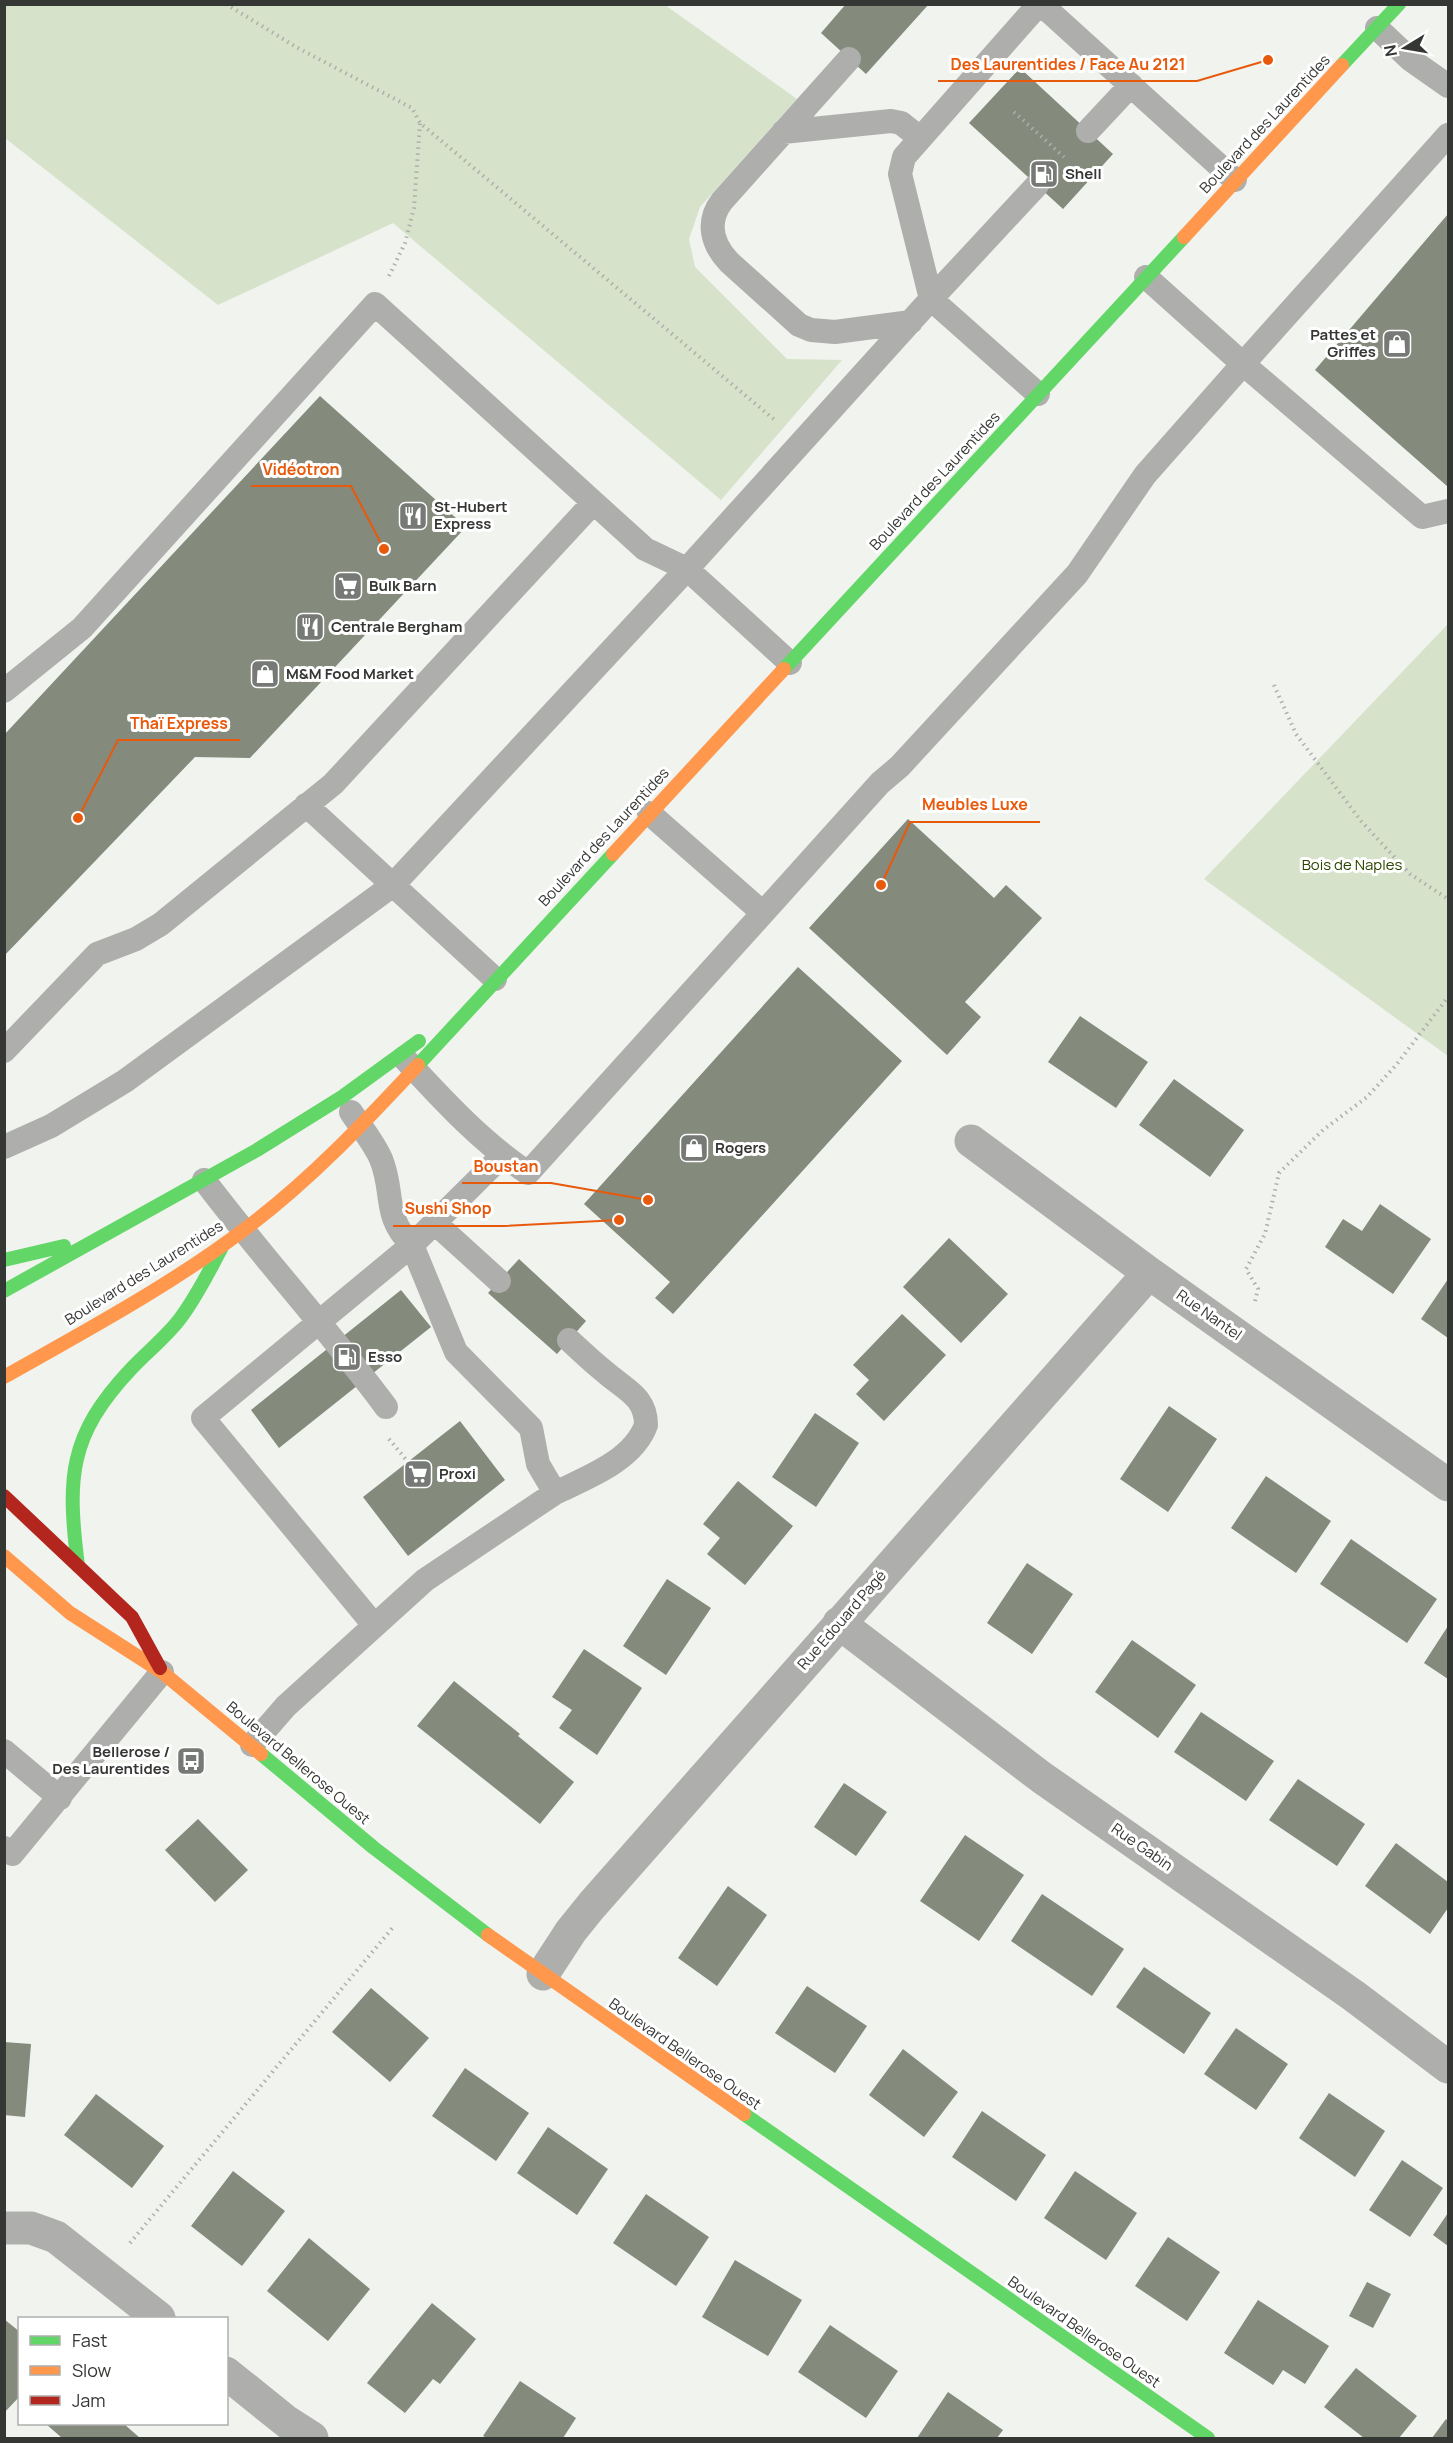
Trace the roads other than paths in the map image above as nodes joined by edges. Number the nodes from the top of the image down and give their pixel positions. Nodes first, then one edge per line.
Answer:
1 (1040, 4) edge
2 (1399, 4) edge
3 (1377, 28) junction
4 (849, 59) dead end
5 (1131, 85) junction
6 (1449, 86) edge
7 (1088, 131) dead end
8 (783, 132) junction
9 (1449, 135) edge
10 (920, 138) junction
11 (1235, 180) junction
12 (1037, 185) dead end
13 (1146, 277) junction
14 (932, 299) junction
15 (911, 322) junction
16 (1242, 364) junction
17 (1038, 394) junction
18 (593, 502) junction
19 (1449, 511) edge
20 (687, 569) junction
21 (790, 663) junction
22 (4, 691) edge
23 (306, 805) junction
24 (649, 813) junction
25 (393, 885) junction
26 (763, 913) junction
27 (495, 979) junction
28 (4, 1051) edge
29 (407, 1062) junction
30 (342, 1097) junction
31 (360, 1125) junction
32 (971, 1141) dead end
33 (4, 1147) edge
34 (502, 1156) junction
35 (204, 1180) junction
36 (435, 1223) junction
37 (101, 1237) junction
38 (233, 1237) junction
39 (412, 1245) junction
40 (4, 1260) edge
41 (1149, 1273) junction
42 (499, 1281) dead end
43 (4, 1291) edge
44 (320, 1323) junction
45 (569, 1340) dead end
46 (4, 1377) edge
47 (386, 1407) dead end
48 (1449, 1485) edge
49 (555, 1493) junction
50 (4, 1496) edge
51 (4, 1556) edge
52 (78, 1566) junction
53 (839, 1623) junction
54 (374, 1625) junction
55 (162, 1672) junction
56 (252, 1745) junction
57 (4, 1751) edge
58 (60, 1798) junction
59 (4, 1848) edge
60 (543, 1974) junction
61 (1449, 2067) edge
62 (4, 2228) edge
63 (156, 2317) edge
64 (228, 2375) edge
65 (312, 2439) edge
66 (1208, 2439) edge

1 - 5 lane
1 - 10 lane
2 - 3 main road, Boulevard des Laurentides
3 - 6 lane
3 - 11 main road, Boulevard des Laurentides
4 - 8 lane
5 - 7 lane
5 - 11 lane
8 - 10 lane
8 - 15 lane
9 - 16 lane
10 - 14 lane
11 - 13 main road, Boulevard des Laurentides
12 - 14 lane
13 - 16 lane
13 - 17 main road, Boulevard des Laurentides
14 - 15 lane
14 - 17 lane
15 - 20 lane
16 - 19 lane
16 - 26 lane
17 - 21 main road, Boulevard des Laurentides
18 - 20 lane
18 - 22 lane
18 - 23 lane
20 - 21 lane
20 - 25 lane
21 - 24 main road, Boulevard des Laurentides
23 - 25 lane
23 - 28 lane
24 - 26 lane
24 - 27 main road, Boulevard des Laurentides
25 - 27 lane
25 - 33 lane
26 - 34 lane
27 - 29 main road, Boulevard des Laurentides
29 - 30 main road, Boulevard des Laurentides
29 - 31 main road, Boulevard des Laurentides
29 - 34 lane
30 - 31 lane
30 - 35 main road, Boulevard des Laurentides
31 - 38 main road, Boulevard des Laurentides
31 - 39 lane
32 - 41 street, Rue Nantel
34 - 36 lane
35 - 37 main road, Boulevard des Laurentides
35 - 38 lane
36 - 39 lane
36 - 42 lane
37 - 40 main road
37 - 43 main road, Boulevard des Laurentides
38 - 44 lane
38 - 46 main road, Boulevard des Laurentides
38 - 52 main road
39 - 44 lane
39 - 49 lane
41 - 48 street, Rue Nantel
41 - 53 street, Rue Edouard Pagé
44 - 47 lane
44 - 54 lane
45 - 49 lane
49 - 54 lane
50 - 52 main road, Boulevard Bellerose Ouest
51 - 55 main road, Boulevard Bellerose Ouest
52 - 55 main road, Boulevard Bellerose Ouest
53 - 60 street, Rue Edouard Pagé
53 - 61 street, Rue Gabin
54 - 56 lane
55 - 56 main road, Boulevard Bellerose Ouest
55 - 58 lane
56 - 60 main road, Boulevard Bellerose Ouest
57 - 58 lane
58 - 59 lane
60 - 66 main road, Boulevard Bellerose Ouest
62 - 63 street
64 - 65 street

